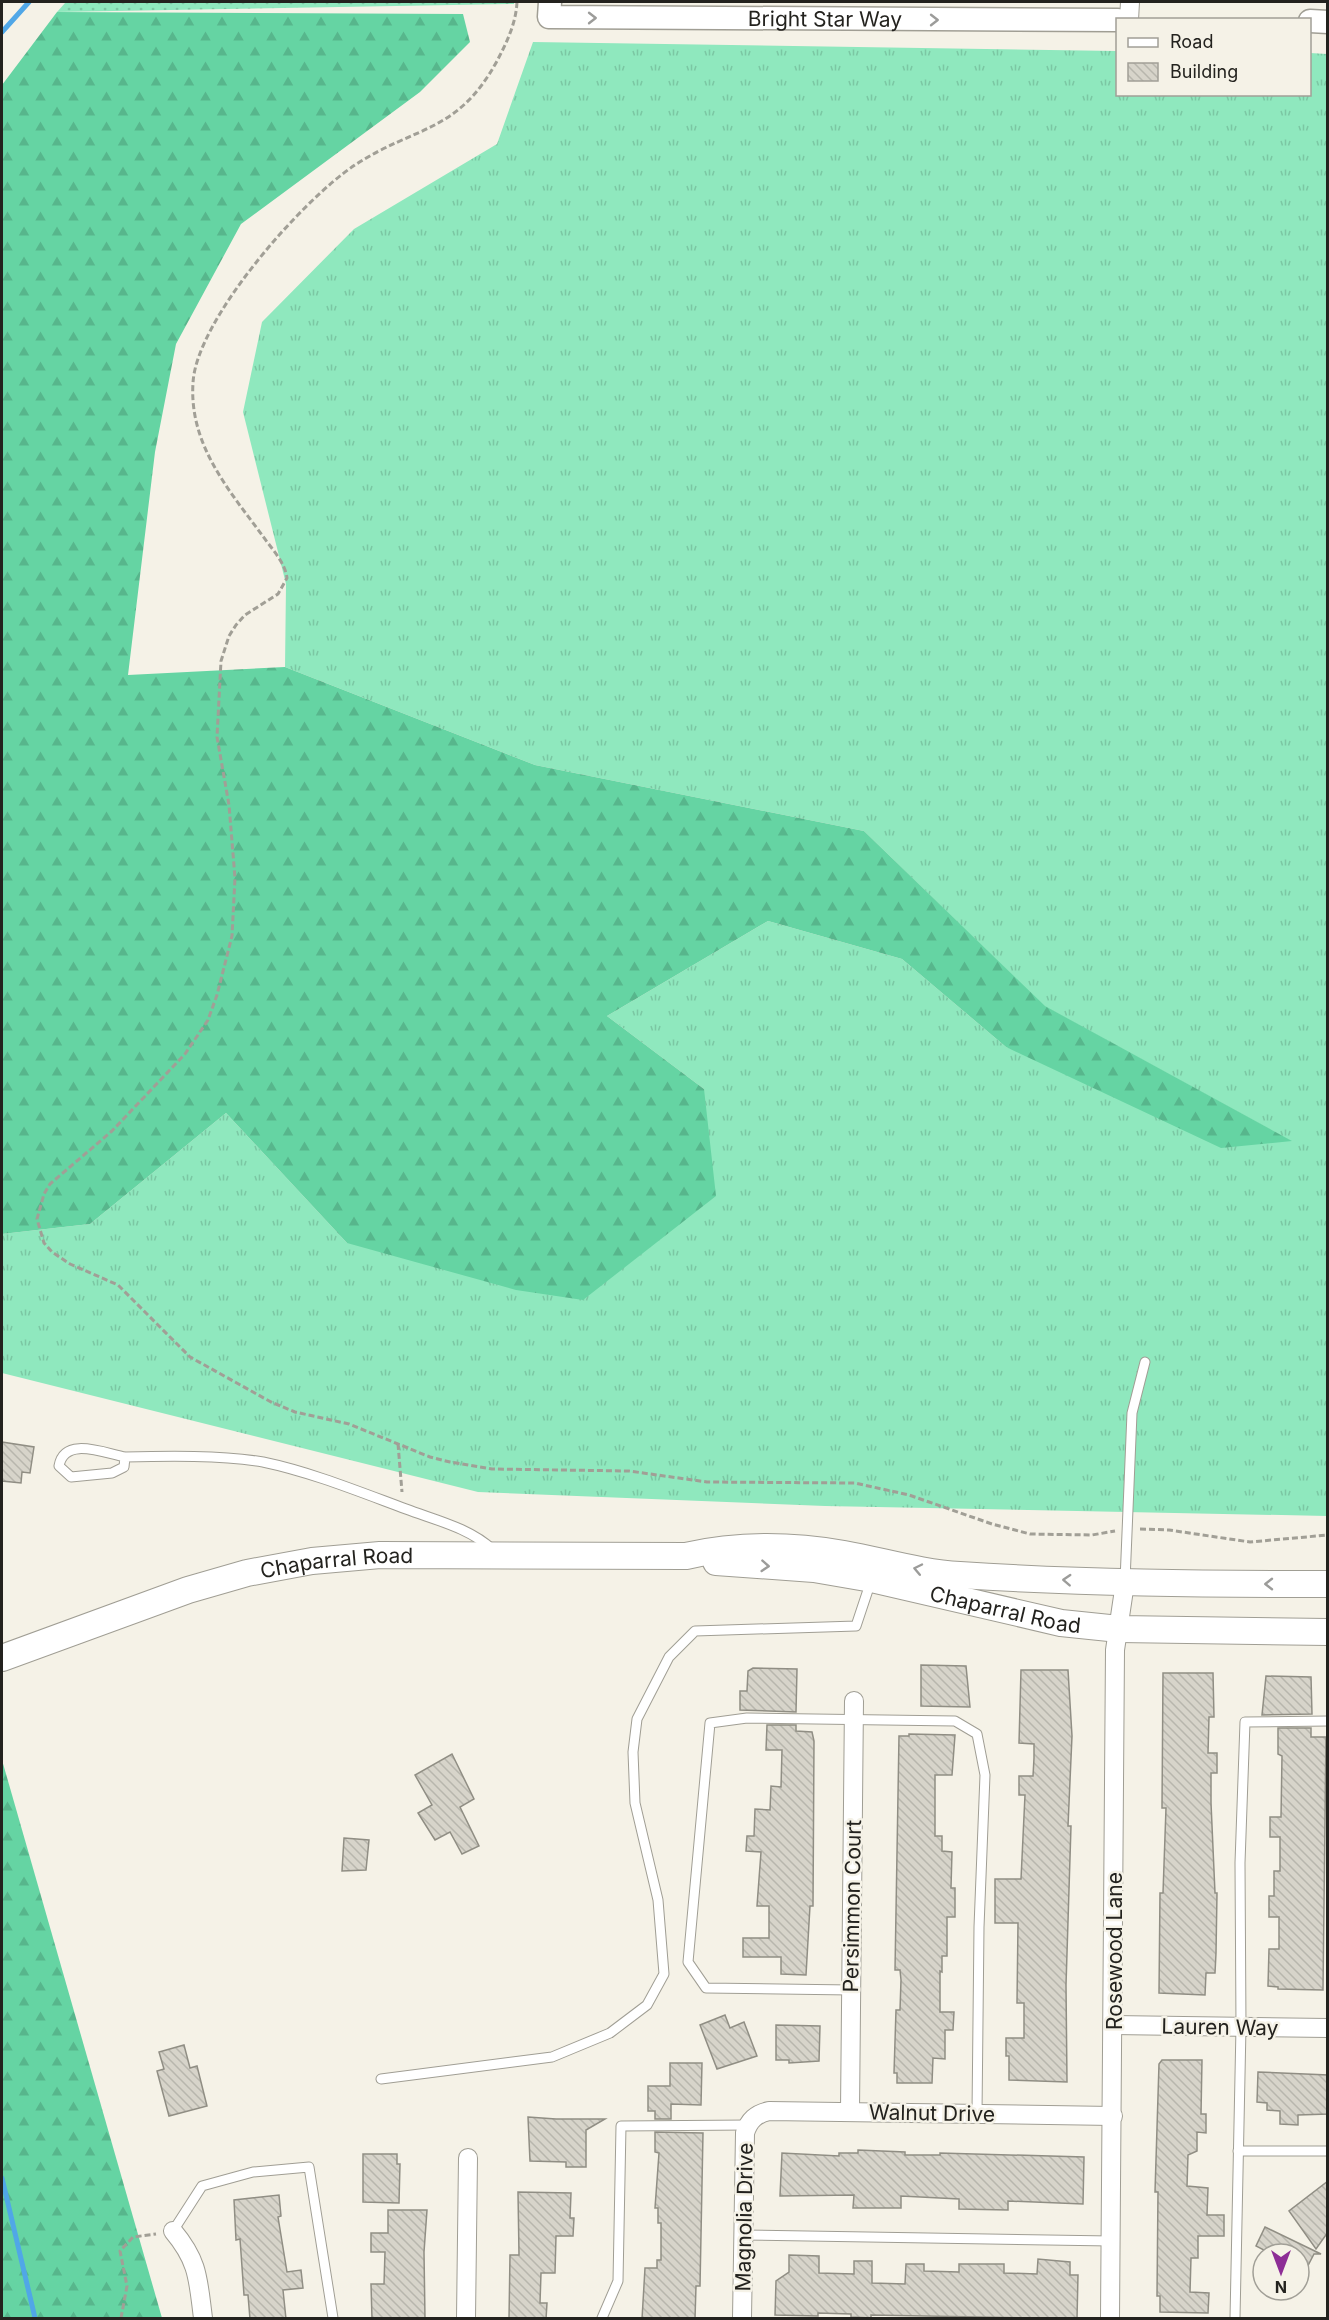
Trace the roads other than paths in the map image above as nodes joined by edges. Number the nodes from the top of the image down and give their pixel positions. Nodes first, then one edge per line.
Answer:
1 (550, 2) edge
2 (1130, 2) edge
3 (1129, 18) edge
4 (1116, 20) edge
5 (1311, 21) edge
6 (1328, 22) edge
7 (1145, 1362) dead end
8 (125, 1457) junction
9 (499, 1556) junction
10 (874, 1570) junction
11 (1125, 1583) junction
12 (1328, 1584) edge
13 (1119, 1629) junction
14 (1328, 1632) edge
15 (9, 1655) edge
16 (854, 1701) dead end
17 (853, 1720) junction
18 (1328, 1721) edge
19 (851, 1990) junction
20 (1113, 2025) junction
21 (1241, 2027) junction
22 (1328, 2028) edge
23 (381, 2079) dead end
24 (850, 2111) junction
25 (977, 2114) junction
26 (1113, 2116) junction
27 (751, 2121) junction
28 (1238, 2151) junction
29 (1328, 2151) edge
30 (468, 2158) dead end
31 (173, 2231) joint
32 (743, 2235) junction
33 (1111, 2241) junction
34 (203, 2319) edge
35 (333, 2319) edge
36 (466, 2319) edge
37 (602, 2319) edge
38 (742, 2319) edge
39 (1110, 2319) edge
40 (1235, 2319) edge

1 -> 4 street, Bright Star Way
2 - 3 street
5 - 6 street
7 - 11 lane
8 - 8 lane
8 - 9 lane
9 - 10 main road, Chaparral Road
9 - 15 main road, Chaparral Road
11 -> 10 main road, Chaparral Road
10 - 13 main road, Chaparral Road
10 - 23 lane
12 -> 11 main road, Chaparral Road
11 - 13 street, Rosewood Lane
13 - 14 main road, Chaparral Road
13 - 20 street, Rosewood Lane
16 - 17 street, Persimmon Court
17 - 19 street, Persimmon Court
17 - 19 lane
17 - 25 lane
18 - 21 lane
19 - 24 street, Persimmon Court
20 - 21 street, Lauren Way
20 - 26 street, Rosewood Lane
21 - 22 street, Lauren Way
21 - 28 lane
24 - 25 street, Walnut Drive
24 - 27 street, Walnut Drive
25 - 26 street, Walnut Drive
26 - 33 street, Rosewood Lane
27 - 32 street, Magnolia Drive
27 - 37 lane
28 - 29 lane
28 - 40 lane
30 - 36 street
31 - 34 street
31 - 35 lane
32 - 33 lane
32 - 38 street, Magnolia Drive
33 - 39 street, Rosewood Lane

